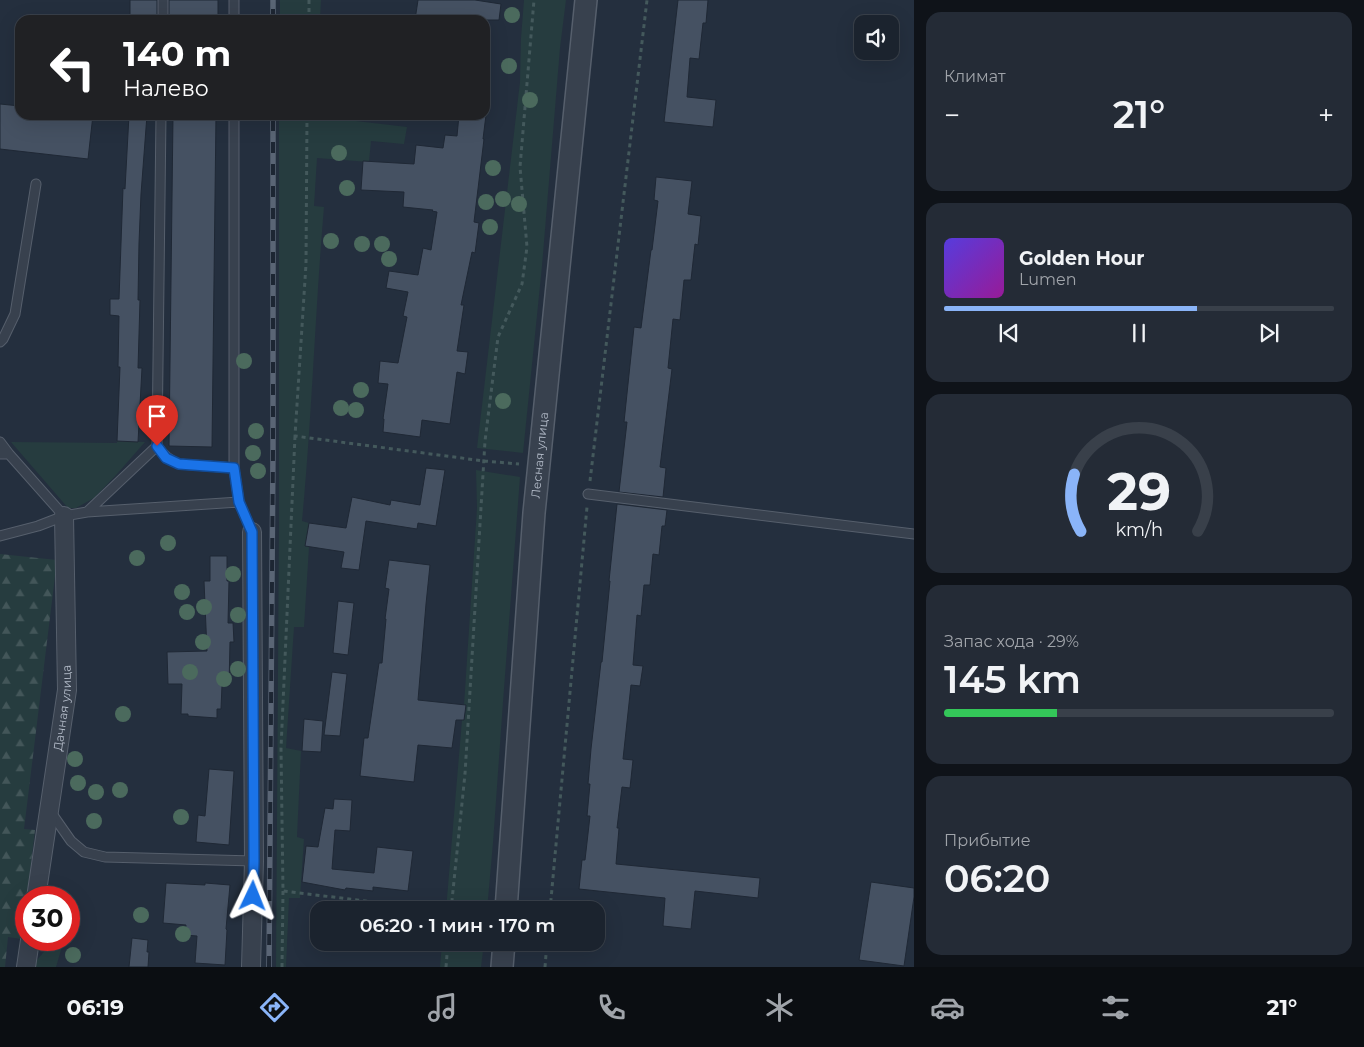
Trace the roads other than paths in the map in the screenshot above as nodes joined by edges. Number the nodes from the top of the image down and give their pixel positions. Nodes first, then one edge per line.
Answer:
1 (163, 0) edge
2 (234, 0) edge
3 (586, 0) edge
4 (163, 15) edge
5 (234, 15) edge
6 (161, 120) edge
7 (234, 120) edge
8 (36, 184) dead end
9 (0, 342) edge
10 (0, 442) edge
11 (157, 446) junction
12 (4, 454) edge
13 (234, 468) junction
14 (588, 494) road end
15 (239, 502) junction
16 (87, 512) junction
17 (64, 516) junction
18 (252, 532) joint
19 (914, 534) edge
20 (0, 536) edge
21 (48, 809) junction
22 (254, 861) junction
23 (38, 886) edge
24 (507, 901) edge
25 (28, 951) edge
26 (503, 951) edge
27 (26, 967) edge
28 (251, 967) edge
29 (502, 967) edge

1 - 4 lane
2 - 5 lane
3 - 24 street, Лесная улица
6 - 11 lane
7 - 13 lane
8 - 9 lane
10 - 12 lane
11 - 13 lane
11 - 16 lane
12 - 17 lane
13 - 15 lane
14 - 19 lane
15 - 16 lane
15 - 18 lane
16 - 17 lane
17 - 20 lane
17 - 21 street, Дачная улица
18 - 22 street
21 - 22 lane
21 - 23 street, Дачная улица
22 - 28 street
25 - 27 street
26 - 29 street

